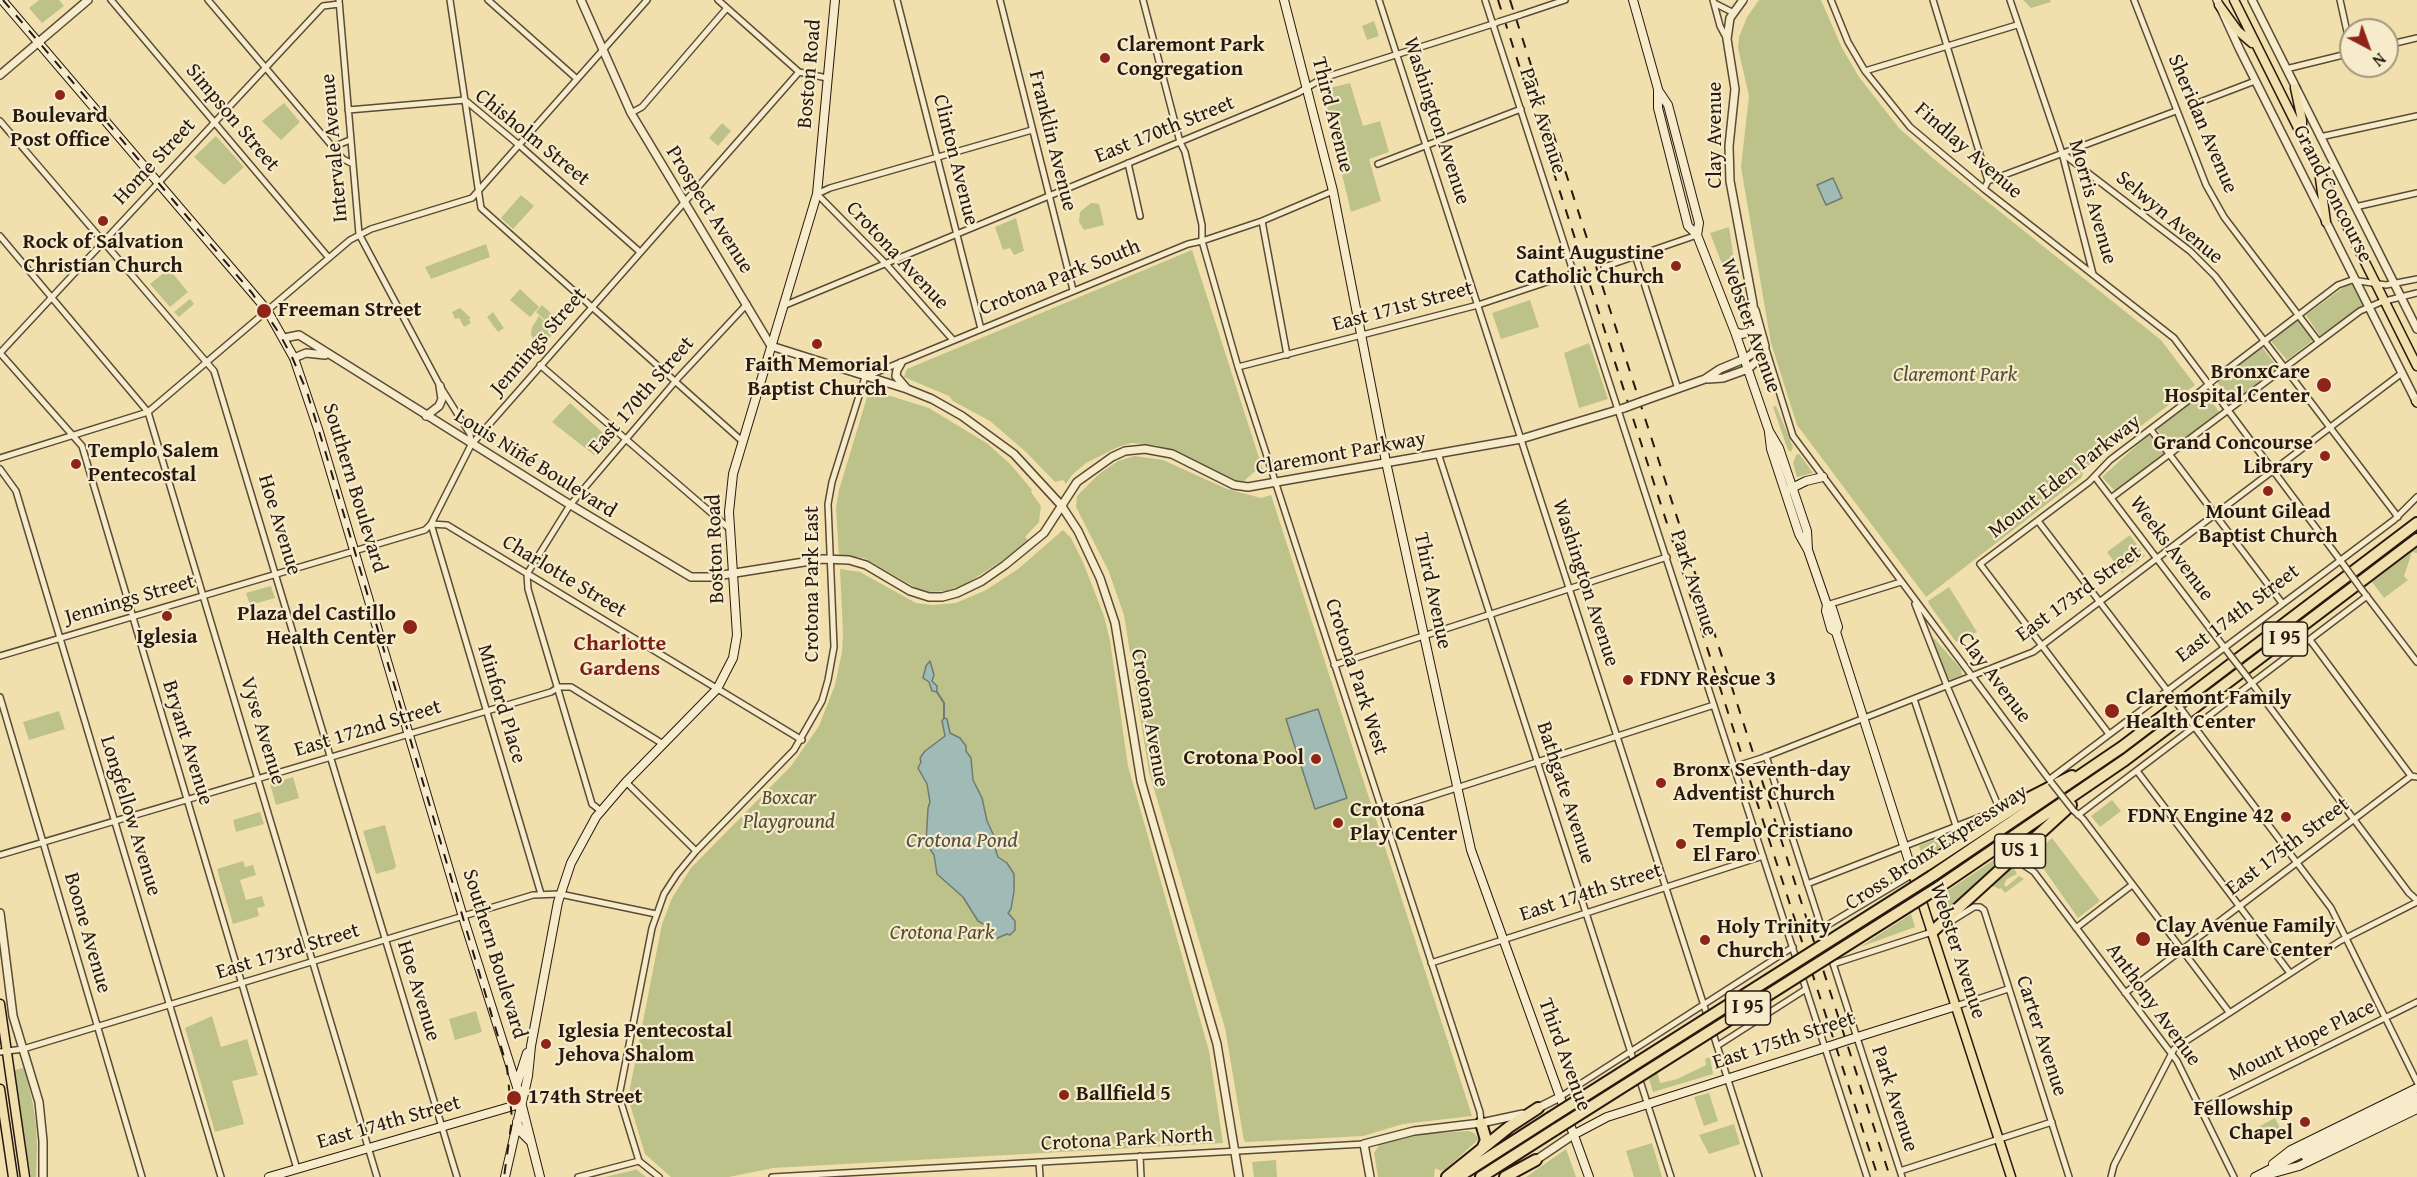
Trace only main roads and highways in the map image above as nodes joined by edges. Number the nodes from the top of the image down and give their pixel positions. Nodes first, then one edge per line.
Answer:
1 (2, 0) edge
2 (1284, 0) edge
3 (1633, 0) edge
4 (2234, 0) edge
5 (835, 2) edge
6 (2218, 2) edge
7 (2256, 47) junction
8 (2295, 88) road end
9 (2302, 137) junction
10 (2319, 172) junction
11 (2326, 222) road end
12 (1754, 324) road end
13 (1735, 332) junction
14 (2417, 366) edge
15 (1823, 477) road end
16 (1789, 490) junction
17 (2417, 523) edge
18 (2417, 539) edge
19 (2110, 771) junction
20 (2087, 772) junction
21 (1913, 874) junction
22 (1932, 932) junction
23 (0, 1005) edge
24 (1956, 1006) junction
25 (531, 1046) junction
26 (3, 1052) edge
27 (516, 1086) junction
28 (0, 1089) edge
29 (2416, 1095) edge
30 (520, 1104) junction
31 (1538, 1108) road end
32 (2417, 1108) edge
33 (516, 1121) junction
34 (1481, 1123) road end
35 (1574, 1135) junction
36 (531, 1142) junction
37 (1482, 1150) junction
38 (1536, 1160) road end
39 (2265, 1174) edge
40 (13, 1177) edge
41 (25, 1177) edge
42 (269, 1177) edge
43 (505, 1177) edge
44 (540, 1177) edge
45 (1447, 1177) edge
46 (1458, 1177) edge
47 (1481, 1177) edge
48 (1505, 1177) edge
49 (1589, 1177) edge
50 (2012, 1177) edge
51 (2255, 1177) edge

1 - 27 main road, Southern Boulevard
2 - 35 main road, Third Avenue
3 - 13 main road, Webster Avenue
4 - 7 main road, Grand Concourse
5 - 25 main road, Boston Road
6 - 7 main road
7 - 9 main road, Grand Concourse
8 - 9 main road
9 - 10 main road, Grand Concourse
10 - 11 main road
10 - 14 main road, Grand Concourse
12 - 13 main road
13 - 16 main road, Webster Avenue
15 - 16 main road
16 - 21 main road, Webster Avenue
17 - 20 highway, Cross Bronx Expressway / I 95
18 - 19 highway, Cross Bronx Expressway / I 95
19 - 22 highway, US 1
19 - 47 highway, Cross Bronx Expressway / I 95, bridge
20 - 21 highway, US 1
20 - 46 highway, Cross Bronx Expressway / I 95, bridge
21 - 22 main road, Webster Avenue
22 - 24 main road, Webster Avenue
23 - 26 main road
24 - 35 main road, East 175th Street, bridge
24 - 50 main road, Webster Avenue
25 - 27 main road
25 - 30 main road
26 - 41 main road
27 - 30 main road, Southern Boulevard
28 - 40 main road
29 - 39 main road
30 - 33 main road
30 - 36 main road, Southern Boulevard
30 - 42 main road, East 174th Street
31 - 37 highway
32 - 39 main road
33 - 36 main road
33 - 43 main road
34 - 37 highway
35 - 49 main road, Third Avenue
36 - 44 main road, Southern Boulevard
37 - 45 highway
38 - 48 highway
39 - 51 main road

